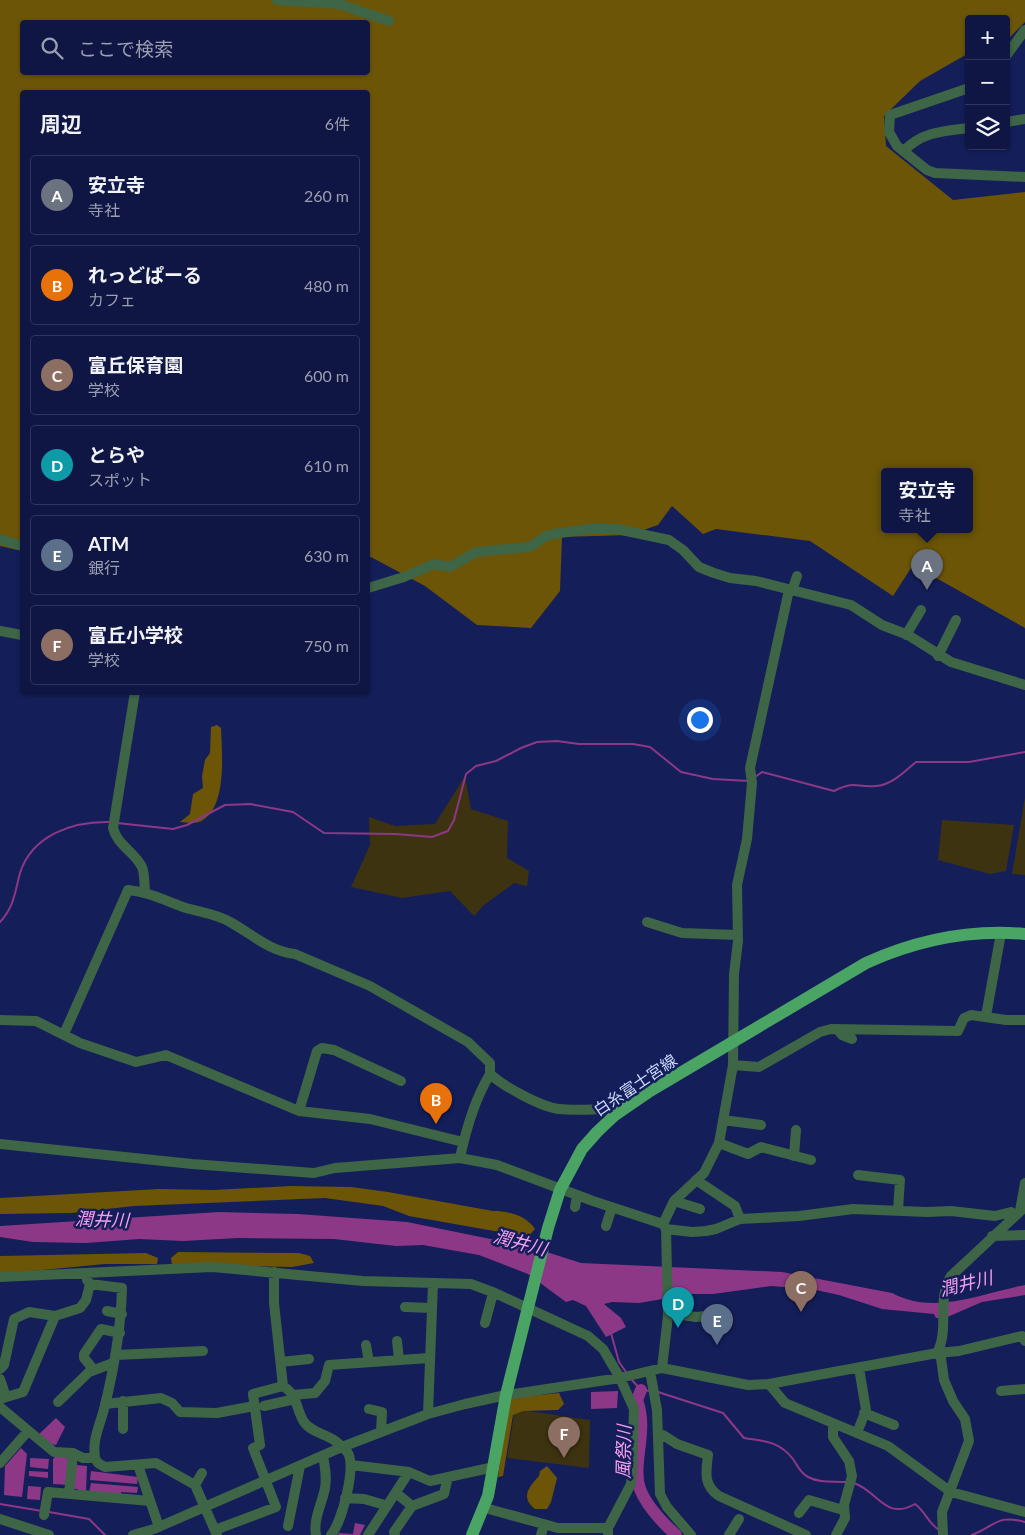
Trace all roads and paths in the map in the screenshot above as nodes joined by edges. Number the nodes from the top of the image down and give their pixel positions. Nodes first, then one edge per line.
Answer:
1 (277, 0) edge
2 (389, 21) dead end
3 (1025, 30) edge
4 (1010, 51) edge
5 (965, 89) edge
6 (1025, 119) edge
7 (1010, 121) edge
8 (965, 129) edge
9 (904, 151) junction
10 (1025, 177) edge
11 (0, 539) edge
12 (20, 545) edge
13 (797, 576) dead end
14 (370, 587) edge
15 (791, 591) junction
16 (921, 610) dead end
17 (956, 620) dead end
18 (0, 631) edge
19 (20, 635) edge
20 (906, 635) junction
21 (938, 656) junction
22 (1025, 685) edge
23 (134, 695) edge
24 (145, 891) junction
25 (647, 922) dead end
26 (1001, 932) junction
27 (1025, 934) edge
28 (738, 935) junction
29 (986, 1016) junction
30 (0, 1020) edge
31 (1025, 1020) edge
32 (837, 1029) junction
33 (64, 1034) junction
34 (852, 1038) dead end
35 (733, 1041) junction
36 (733, 1065) junction
37 (490, 1074) junction
38 (402, 1081) dead end
39 (298, 1111) junction
40 (615, 1115) junction
41 (723, 1120) junction
42 (761, 1125) dead end
43 (796, 1130) dead end
44 (463, 1142) junction
45 (719, 1143) junction
46 (0, 1144) edge
47 (794, 1156) junction
48 (460, 1158) junction
49 (811, 1160) dead end
50 (858, 1176) dead end
51 (696, 1180) junction
52 (1025, 1183) edge
53 (560, 1190) junction
54 (577, 1196) junction
55 (674, 1201) junction
56 (575, 1207) dead end
57 (612, 1207) junction
58 (700, 1209) dead end
59 (898, 1210) junction
60 (1022, 1210) edge
61 (740, 1219) junction
62 (606, 1226) dead end
63 (664, 1227) junction
64 (1025, 1235) edge
65 (992, 1236) junction
66 (274, 1272) junction
67 (81, 1274) junction
68 (0, 1277) edge
69 (434, 1283) junction
70 (90, 1284) junction
71 (493, 1293) junction
72 (528, 1306) junction
73 (405, 1307) dead end
74 (432, 1308) junction
75 (668, 1309) junction
76 (107, 1311) dead end
77 (122, 1314) junction
78 (55, 1316) junction
79 (706, 1316) dead end
80 (485, 1323) dead end
81 (0, 1329) edge
82 (11, 1331) junction
83 (120, 1333) junction
84 (397, 1341) dead end
85 (1024, 1341) edge
86 (366, 1345) dead end
87 (203, 1351) dead end
88 (937, 1353) junction
89 (308, 1358) dead end
90 (429, 1358) junction
91 (114, 1359) junction
92 (398, 1360) junction
93 (281, 1362) junction
94 (368, 1362) junction
95 (0, 1368) edge
96 (662, 1368) junction
97 (859, 1368) junction
98 (94, 1370) junction
99 (646, 1372) junction
100 (620, 1378) junction
101 (0, 1379) edge
102 (769, 1384) junction
103 (283, 1386) junction
104 (1025, 1390) edge
105 (1001, 1391) dead end
106 (506, 1395) junction
107 (294, 1397) junction
108 (3, 1398) edge
109 (123, 1401) junction
110 (58, 1402) dead end
111 (105, 1404) junction
112 (259, 1406) junction
113 (0, 1408) edge
114 (369, 1409) dead end
115 (864, 1413) junction
116 (428, 1414) junction
117 (833, 1424) junction
118 (894, 1425) dead end
119 (123, 1429) dead end
120 (28, 1431) junction
121 (381, 1432) junction
122 (857, 1433) junction
123 (659, 1436) junction
124 (342, 1447) junction
125 (72, 1453) junction
126 (323, 1456) junction
127 (95, 1458) junction
128 (0, 1463) edge
129 (138, 1465) junction
130 (350, 1465) junction
131 (300, 1466) junction
132 (494, 1468) junction
133 (409, 1472) junction
134 (202, 1473) dead end
135 (448, 1477) junction
136 (264, 1481) junction
137 (195, 1485) junction
138 (951, 1492) junction
139 (396, 1493) junction
140 (69, 1494) junction
141 (345, 1498) junction
142 (150, 1501) junction
143 (386, 1505) junction
144 (412, 1506) junction
145 (204, 1507) junction
146 (484, 1508) junction
147 (843, 1510) junction
148 (1025, 1512) edge
149 (799, 1513) dead end
150 (44, 1516) dead end
151 (0, 1519) edge
152 (739, 1519) dead end
153 (288, 1526) dead end
154 (159, 1527) junction
155 (542, 1530) edge
156 (216, 1532) edge
157 (608, 1532) edge
158 (49, 1535) edge
159 (133, 1535) edge
160 (316, 1535) edge
161 (331, 1535) edge
162 (368, 1535) edge
163 (395, 1535) edge
164 (472, 1535) edge
165 (691, 1535) edge
166 (729, 1535) edge
167 (806, 1535) edge
168 (836, 1535) edge
169 (943, 1535) edge

1 - 2 street
3 - 4 street
5 - 9 street
6 - 7 street
8 - 9 street
9 - 10 street
11 - 12 street
13 - 15 street
14 - 15 street
15 - 20 street
15 - 28 street
16 - 20 street
17 - 21 street
18 - 19 street
20 - 21 street
21 - 22 street
23 - 24 street
24 - 33 street
24 - 37 street
25 - 28 street
26 - 27 main road, 白糸富士宮線
26 - 29 street
26 - 35 main road, 白糸富士宮線
28 - 35 street
29 - 31 street
29 - 32 street
30 - 33 street
32 - 34 street
32 - 36 street
33 - 39 street
35 - 36 street
35 - 40 main road, 白糸富士宮線
36 - 41 street
37 - 40 street
37 - 44 street
38 - 39 street
39 - 44 street
40 - 53 main road, 白糸富士宮線
41 - 42 street
41 - 45 street
43 - 47 street
44 - 48 street
45 - 47 street
45 - 51 street
46 - 48 street
47 - 49 street
48 - 53 street
50 - 59 street
51 - 55 street
51 - 61 street
52 - 60 street
53 - 54 street
53 - 72 main road, 白糸富士宮線
54 - 56 street
54 - 57 street
55 - 58 street
55 - 63 street
57 - 62 street
57 - 63 street
59 - 60 street
59 - 61 street
60 - 65 street
61 - 63 street
63 - 75 street
64 - 65 street
65 - 88 street
66 - 67 street
66 - 69 street
66 - 93 street
67 - 68 street
67 - 70 street
69 - 71 street
69 - 74 street
70 - 77 street
70 - 78 street
71 - 72 street
71 - 80 street
72 - 100 street
72 - 106 main road, 白糸富士宮線
73 - 74 street
74 - 90 street
75 - 79 street
75 - 96 street
76 - 77 street
77 - 83 street
78 - 82 street
78 - 108 street
81 - 82 street
82 - 95 street
83 - 91 street
83 - 98 street
84 - 92 street
85 - 88 street
86 - 94 street
87 - 91 street
88 - 97 street
88 - 138 street
89 - 93 street
90 - 92 street
90 - 116 street
91 - 98 street
91 - 111 street
92 - 94 street
93 - 103 street
94 - 107 street
96 - 99 street
96 - 102 street
97 - 102 street
97 - 115 street
98 - 110 street
99 - 100 street
99 - 123 street
100 - 106 street
100 - 157 street
101 - 108 street
102 - 117 street
103 - 107 street
103 - 112 street
104 - 105 street
106 - 116 street
106 - 132 main road, 白糸富士宮線
107 - 112 street
107 - 124 street
109 - 111 street
109 - 112 street
109 - 119 street
111 - 127 street
112 - 136 street
113 - 120 street
114 - 121 street
115 - 118 street
115 - 122 street
116 - 121 street
117 - 122 street
117 - 147 street
120 - 125 street
120 - 128 street
121 - 124 street
122 - 138 street
123 - 165 street
123 - 167 street
124 - 126 street
124 - 130 street
125 - 127 street
125 - 140 street
126 - 131 street
126 - 160 street
127 - 129 street
129 - 137 street
129 - 142 street
130 - 133 street
130 - 141 street
131 - 136 street
131 - 153 street
132 - 135 street
132 - 146 main road, 白糸富士宮線
133 - 135 street
133 - 139 street
134 - 137 street
135 - 144 street
136 - 145 street
136 - 156 street
137 - 145 street
138 - 148 street
138 - 169 street
139 - 143 street
139 - 144 street
140 - 142 street
140 - 150 street
141 - 143 street
141 - 161 street
142 - 154 street
143 - 162 street
144 - 163 street
145 - 154 street
145 - 156 street
146 - 155 street
146 - 164 main road, 白糸富士宮線
147 - 149 street
147 - 168 street
151 - 158 street
152 - 166 street
154 - 159 street
155 - 157 street

